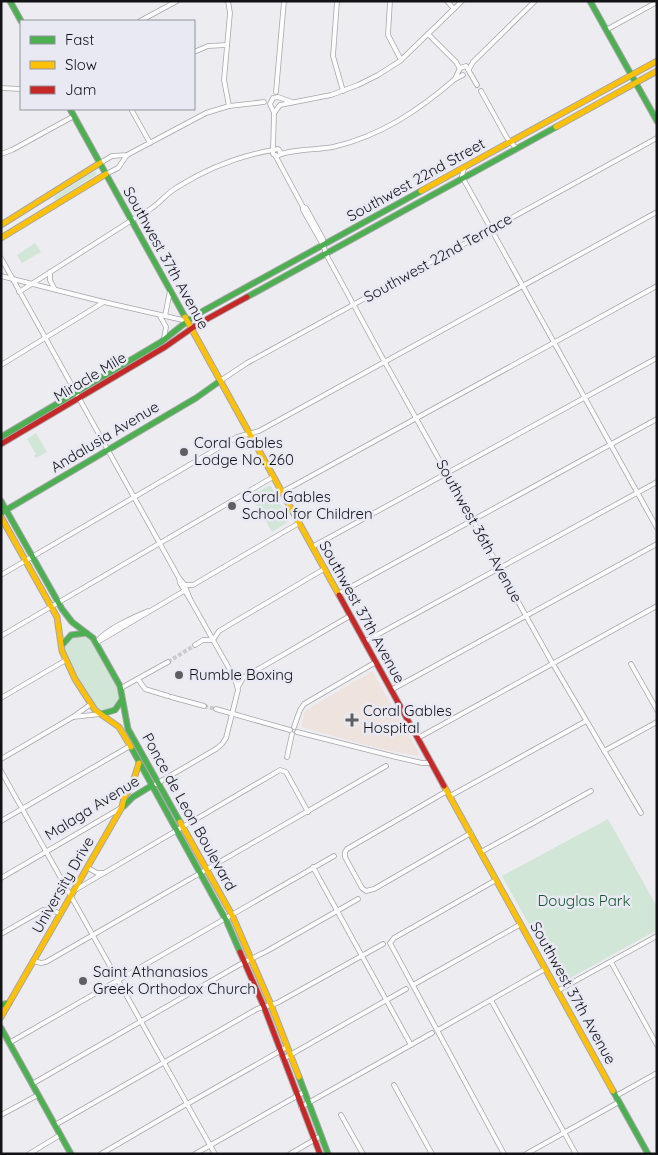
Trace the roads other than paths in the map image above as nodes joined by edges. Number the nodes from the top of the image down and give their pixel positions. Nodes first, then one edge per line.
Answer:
1 (11, 1) edge
2 (177, 1) edge
3 (228, 1) edge
4 (284, 1) edge
5 (337, 1) edge
6 (390, 1) edge
7 (447, 1) edge
8 (462, 1) edge
9 (535, 1) edge
10 (590, 1) edge
11 (657, 2) edge
12 (454, 9) junction
13 (20, 20) edge
14 (142, 20) edge
15 (606, 30) junction
16 (428, 34) junction
17 (227, 45) junction
18 (195, 52) edge
19 (401, 60) junction
20 (657, 61) edge
21 (464, 70) junction
22 (657, 71) edge
23 (631, 75) junction
24 (635, 83) junction
25 (477, 85) dead end
26 (1, 88) edge
27 (20, 89) edge
28 (342, 91) junction
29 (482, 91) dead end
30 (276, 92) dead end
31 (264, 102) dead end
32 (292, 102) junction
33 (229, 106) junction
34 (71, 110) edge
35 (132, 110) edge
36 (274, 113) junction
37 (74, 116) junction
38 (550, 120) junction
39 (657, 121) edge
40 (552, 129) junction
41 (657, 138) edge
42 (510, 142) junction
43 (150, 143) junction
44 (517, 149) junction
45 (277, 152) junction
46 (1, 154) edge
47 (127, 154) junction
48 (100, 163) junction
49 (464, 167) junction
50 (106, 174) junction
51 (463, 178) junction
52 (45, 198) junction
53 (32, 206) junction
54 (53, 206) junction
55 (149, 210) dead end
56 (657, 212) edge
57 (143, 214) dead end
58 (38, 215) junction
59 (131, 221) junction
60 (1, 225) edge
61 (491, 229) junction
62 (1, 238) edge
63 (323, 245) junction
64 (326, 253) junction
65 (1, 258) edge
66 (50, 272) junction
67 (1, 276) edge
68 (12, 279) junction
69 (32, 283) junction
70 (522, 286) junction
71 (657, 286) edge
72 (54, 288) junction
73 (170, 291) junction
74 (19, 292) junction
75 (104, 302) junction
76 (354, 305) junction
77 (163, 316) junction
78 (186, 321) junction
79 (191, 328) junction
80 (45, 338) junction
81 (164, 340) junction
82 (554, 343) junction
83 (657, 358) edge
84 (385, 362) junction
85 (1, 365) edge
86 (220, 381) junction
87 (77, 396) junction
88 (584, 397) junction
89 (416, 418) junction
90 (657, 419) edge
91 (249, 433) junction
92 (1, 437) edge
93 (1, 444) edge
94 (610, 444) junction
95 (107, 450) junction
96 (447, 473) junction
97 (273, 477) junction
98 (657, 482) edge
99 (282, 492) junction
100 (637, 492) junction
101 (133, 498) junction
102 (1, 501) edge
103 (3, 513) edge
104 (473, 520) junction
105 (299, 523) junction
106 (657, 528) edge
107 (159, 544) junction
108 (657, 544) edge
109 (312, 547) junction
110 (32, 557) junction
111 (26, 560) junction
112 (324, 568) junction
113 (500, 568) junction
114 (1, 575) edge
115 (193, 585) junction
116 (186, 590) junction
117 (338, 594) junction
118 (58, 603) junction
119 (52, 606) junction
120 (657, 606) edge
121 (350, 616) junction
122 (526, 616) junction
123 (208, 631) junction
124 (218, 631) junction
125 (86, 632) junction
126 (1, 636) edge
127 (203, 640) junction
128 (213, 640) junction
129 (96, 642) junction
130 (364, 642) junction
131 (62, 645) junction
132 (195, 646) tunnel mouth
133 (66, 660) junction
134 (168, 662) tunnel mouth
135 (376, 662) junction
136 (553, 664) junction
137 (631, 664) dead end
138 (234, 677) junction
139 (138, 678) junction
140 (243, 678) junction
141 (237, 685) junction
142 (121, 688) junction
143 (391, 690) junction
144 (1, 698) edge
145 (123, 699) junction
146 (91, 704) junction
147 (204, 706) tunnel mouth
148 (216, 709) tunnel mouth
149 (657, 710) edge
150 (101, 714) junction
151 (232, 714) junction
152 (73, 717) junction
153 (586, 721) junction
154 (657, 722) edge
155 (292, 728) junction
156 (297, 732) junction
157 (292, 734) junction
158 (418, 738) junction
159 (130, 746) junction
160 (604, 751) junction
161 (287, 757) dead end
162 (1, 759) edge
163 (139, 763) junction
164 (432, 763) junction
165 (386, 766) dead end
166 (1, 772) edge
167 (158, 782) junction
168 (152, 786) junction
169 (591, 791) dead end
170 (449, 794) junction
171 (122, 807) junction
172 (22, 808) junction
173 (308, 812) junction
174 (641, 813) dead end
175 (1, 820) edge
176 (183, 826) junction
177 (176, 830) junction
178 (471, 834) junction
179 (46, 851) junction
180 (481, 852) junction
181 (334, 856) dead end
182 (313, 867) junction
183 (88, 868) junction
184 (208, 870) junction
185 (104, 872) junction
186 (201, 874) junction
187 (1, 878) edge
188 (496, 880) junction
189 (74, 890) junction
190 (71, 896) junction
191 (358, 899) dead end
192 (337, 911) junction
193 (61, 914) junction
194 (232, 915) junction
195 (225, 919) junction
196 (521, 924) junction
197 (1, 934) edge
198 (93, 936) junction
199 (657, 936) edge
200 (383, 944) dead end
201 (362, 956) junction
202 (252, 959) junction
203 (34, 961) junction
204 (245, 962) junction
205 (611, 962) junction
206 (545, 969) junction
207 (118, 980) junction
208 (413, 985) junction
209 (406, 989) dead end
210 (557, 991) junction
211 (386, 1000) junction
212 (491, 1000) junction
213 (9, 1003) junction
214 (1, 1005) edge
215 (271, 1005) junction
216 (264, 1007) junction
217 (1, 1017) edge
218 (141, 1022) junction
219 (1, 1028) edge
220 (438, 1030) junction
221 (432, 1033) dead end
222 (1, 1038) edge
223 (8, 1041) junction
224 (411, 1045) junction
225 (657, 1045) edge
226 (287, 1047) junction
227 (280, 1050) junction
228 (290, 1055) junction
229 (284, 1059) junction
230 (164, 1063) junction
231 (657, 1073) edge
232 (32, 1084) junction
233 (394, 1085) dead end
234 (304, 1092) junction
235 (38, 1095) junction
236 (297, 1096) junction
237 (616, 1096) junction
238 (619, 1102) junction
239 (187, 1104) junction
240 (308, 1104) junction
241 (301, 1107) junction
242 (1, 1115) edge
243 (341, 1115) dead end
244 (55, 1125) junction
245 (564, 1132) junction
246 (60, 1136) junction
247 (321, 1136) junction
248 (314, 1140) junction
249 (210, 1145) junction
250 (29, 1154) edge
251 (71, 1154) edge
252 (101, 1154) edge
253 (196, 1154) edge
254 (215, 1154) edge
255 (290, 1154) edge
256 (320, 1154) edge
257 (328, 1154) edge
258 (362, 1154) edge
259 (432, 1154) edge
260 (504, 1154) edge
261 (526, 1154) edge
262 (576, 1154) edge
263 (648, 1154) edge

1 - 13 main road
2 - 14 street
3 - 17 street
4 - 30 street
5 - 28 street
6 - 19 street
7 - 12 street
8 - 12 street
9 - 21 street
10 - 15 main road
11 - 15 street
12 - 16 street
15 - 23 main road
16 - 19 street
16 - 21 street
17 - 18 street
17 - 33 street
19 - 28 street
20 - 23 main road, Southwest 22nd Street
21 - 25 street
21 - 45 street
22 - 24 main road, Southwest 22nd Street
23 - 24 main road
23 - 38 main road, Southwest 22nd Street
24 - 39 main road
24 - 40 main road, Southwest 22nd Street
26 - 27 street
28 - 32 street
29 - 42 street
31 - 33 street
32 - 36 street
32 - 36 street
33 - 43 street
34 - 37 main road, Southwest 37th Avenue
35 - 43 street
36 - 45 street
37 - 46 street
37 - 48 main road, Southwest 37th Avenue
38 - 40 main road
38 - 42 main road, Southwest 22nd Street
40 - 44 main road, Southwest 22nd Street
41 - 61 street, Southwest 22nd Terrace
42 - 44 street
42 - 49 main road, Southwest 22nd Street
43 - 47 street
44 - 51 main road, Southwest 22nd Street
45 - 55 street
45 - 63 street, Southwest 36th Avenue
47 - 48 street
47 - 50 street
48 - 50 main road, Southwest 37th Avenue
48 - 52 main road
49 - 51 street
49 - 63 main road, Southwest 22nd Street
50 - 54 main road
50 - 59 main road, Southwest 37th Avenue
51 - 61 street
51 - 64 main road, Southwest 22nd Street
52 - 53 main road
52 - 54 main road
53 - 58 main road
53 - 60 main road
54 - 58 main road
56 - 70 street
57 - 59 street
58 - 62 main road
59 - 66 street
59 - 73 main road, Southwest 37th Avenue
61 - 70 street
61 - 76 street, Southwest 22nd Terrace
63 - 64 street, Southwest 36th Avenue
63 - 78 main road, Southwest 22nd Street
64 - 76 street, Southwest 36th Avenue
64 - 79 main road, Southwest 22nd Street
65 - 68 street
66 - 69 street
66 - 72 street
67 - 68 street
68 - 69 street
68 - 74 street
69 - 72 street
69 - 74 street
70 - 82 street
70 - 84 street
71 - 82 street
72 - 75 street
73 - 77 street
73 - 78 main road, Southwest 37th Avenue
74 - 80 street
75 - 77 street
75 - 80 street
76 - 84 street, Southwest 36th Avenue
76 - 86 street, Southwest 22nd Terrace
77 - 78 street
77 - 81 street
78 - 79 main road, Southwest 37th Avenue
78 - 81 main road, Miracle Mile
79 - 86 main road, Southwest 37th Avenue
79 - 87 main road, Miracle Mile
80 - 85 street
80 - 87 street
81 - 87 main road, Miracle Mile
82 - 88 street
82 - 89 street
83 - 88 street
84 - 89 street, Southwest 36th Avenue
84 - 91 street
86 - 91 main road, Southwest 37th Avenue
86 - 95 main road, Andalusia Avenue
87 - 92 main road, Miracle Mile
87 - 93 main road, Miracle Mile
87 - 95 street
88 - 94 street
88 - 96 street
89 - 96 street, Southwest 36th Avenue
89 - 99 street
90 - 94 street
91 - 97 main road, Southwest 37th Avenue
91 - 101 street
94 - 100 street
94 - 104 street
95 - 101 street
95 - 103 main road, Andalusia Avenue
96 - 104 street, Southwest 36th Avenue
96 - 109 street
97 - 99 main road, Southwest 37th Avenue
97 - 107 street
98 - 100 street
99 - 105 main road, Southwest 37th Avenue
100 - 106 street
100 - 113 street
101 - 107 street
101 - 110 street
102 - 103 main road, Ponce de Leon Boulevard
103 - 110 main road, Ponce de Leon Boulevard
103 - 111 main road, Ponce de Leon Boulevard
104 - 113 street, Southwest 36th Avenue
104 - 117 street
105 - 109 main road, Southwest 37th Avenue
105 - 115 street
107 - 116 street
107 - 118 street
108 - 122 street
109 - 112 main road, Southwest 37th Avenue
110 - 111 street
110 - 118 main road, Ponce de Leon Boulevard
111 - 114 street
111 - 119 main road, Ponce de Leon Boulevard
112 - 117 main road, Southwest 37th Avenue
112 - 124 street
113 - 122 street, Southwest 36th Avenue
113 - 130 street
115 - 116 street
115 - 116 street
116 - 123 street
116 - 129 street
117 - 121 main road, Southwest 37th Avenue
118 - 119 street
118 - 125 main road, Ponce de Leon Boulevard
119 - 126 street
119 - 131 main road, Ponce de Leon Boulevard
120 - 136 street
121 - 130 main road, Southwest 37th Avenue
121 - 140 street
122 - 136 street, Southwest 36th Avenue
122 - 143 street
123 - 124 street
123 - 127 street
123 - 128 street
124 - 128 street
125 - 129 main road, Ponce de Leon Boulevard
125 - 131 main road
127 - 128 street
127 - 132 street
128 - 138 street
129 - 142 main road, Ponce de Leon Boulevard
130 - 135 main road, Southwest 37th Avenue
131 - 133 main road, Ponce de Leon Boulevard
133 - 144 street
133 - 146 main road, Ponce de Leon Boulevard
134 - 139 street
135 - 143 main road, Southwest 37th Avenue
135 - 155 street
136 - 153 street, Southwest 36th Avenue
136 - 158 street
137 - 149 street
138 - 140 street
138 - 141 street
139 - 142 street
139 - 147 street
140 - 141 street, Malaga Avenue
141 - 151 street, Malaga Avenue
142 - 145 main road, Ponce de Leon Boulevard
143 - 158 main road, Southwest 37th Avenue
145 - 150 main road
145 - 167 main road, Ponce de Leon Boulevard
146 - 150 main road, Ponce de Leon Boulevard
146 - 152 street
148 - 151 street
150 - 152 street
150 - 159 main road, Ponce de Leon Boulevard
151 - 155 street
151 - 167 street, Malaga Avenue
152 - 162 street
153 - 160 street, Southwest 36th Avenue
153 - 170 street
154 - 160 street
155 - 156 street
155 - 157 street
156 - 157 street
156 - 164 street
157 - 161 street
158 - 164 main road, Southwest 37th Avenue
159 - 163 main road, Ponce de Leon Boulevard
159 - 172 street
160 - 174 street, Southwest 36th Avenue
163 - 168 main road, Ponce de Leon Boulevard
163 - 171 main road, University Drive
164 - 170 main road, Southwest 37th Avenue
165 - 173 street
166 - 172 street
167 - 168 street, Malaga Avenue
167 - 176 main road, Ponce de Leon Boulevard
168 - 171 main road, Malaga Avenue
168 - 177 main road, Ponce de Leon Boulevard
169 - 180 street
170 - 178 main road, Southwest 37th Avenue
170 - 178 street
171 - 179 street, Malaga Avenue
171 - 183 main road, University Drive
172 - 175 street
172 - 179 street
173 - 176 street
173 - 184 street
176 - 177 street
176 - 184 main road, Ponce de Leon Boulevard
177 - 185 street
177 - 186 main road, Ponce de Leon Boulevard
178 - 180 main road, Southwest 37th Avenue
179 - 187 street, Malaga Avenue
179 - 190 street
180 - 188 main road, Southwest 37th Avenue
181 - 182 street
182 - 192 street
182 - 194 street
183 - 185 street
183 - 189 main road, University Drive
184 - 186 street
184 - 194 main road, Ponce de Leon Boulevard
185 - 189 street
186 - 195 main road, Ponce de Leon Boulevard
186 - 198 street
188 - 196 main road, Southwest 37th Avenue
188 - 208 street
189 - 190 main road, University Drive
190 - 193 main road, University Drive
190 - 198 street
191 - 192 street
192 - 201 street
192 - 202 street
193 - 197 street
193 - 203 main road, University Drive
194 - 195 street
194 - 202 main road, Ponce de Leon Boulevard
195 - 204 main road, Ponce de Leon Boulevard
195 - 207 street
196 - 206 main road, Southwest 37th Avenue
196 - 208 street
198 - 203 street
198 - 207 street
199 - 205 street
200 - 201 street
201 - 211 street
201 - 215 street
202 - 204 street
202 - 215 main road, Ponce de Leon Boulevard
203 - 213 main road, University Drive
204 - 216 main road, Ponce de Leon Boulevard
204 - 218 street
205 - 210 street
205 - 225 street
206 - 210 main road, Southwest 37th Avenue
206 - 212 street
207 - 218 street
207 - 223 street
208 - 220 street
209 - 211 street
210 - 237 main road, Southwest 37th Avenue
211 - 224 street
211 - 228 street
212 - 220 street
212 - 245 street
213 - 214 main road
213 - 217 main road, University Drive
215 - 216 street
215 - 226 main road, Ponce de Leon Boulevard
216 - 227 main road, Ponce de Leon Boulevard
216 - 230 street
218 - 230 street
218 - 232 street
219 - 223 main road
220 - 260 street
221 - 224 street
222 - 223 main road
223 - 232 main road
224 - 240 street
226 - 227 street
226 - 228 main road, Ponce de Leon Boulevard
227 - 229 main road, Ponce de Leon Boulevard
227 - 239 street
228 - 229 street
228 - 234 main road, Ponce de Leon Boulevard
229 - 236 main road, Ponce de Leon Boulevard
230 - 239 street
230 - 244 street
231 - 237 street
232 - 235 main road
233 - 259 street
234 - 236 street
234 - 240 main road, Ponce de Leon Boulevard
235 - 242 street
235 - 244 main road
236 - 241 main road, Ponce de Leon Boulevard
236 - 249 street
237 - 238 main road, Southwest 37th Avenue
238 - 245 street
238 - 263 main road, Southwest 37th Avenue
239 - 249 street
239 - 252 street
240 - 241 street
240 - 247 main road, Ponce de Leon Boulevard
241 - 248 main road, Ponce de Leon Boulevard
243 - 258 street
244 - 246 main road
245 - 261 street
245 - 262 street
246 - 250 street
246 - 251 main road
247 - 248 street
247 - 257 main road, Ponce de Leon Boulevard
248 - 255 street
248 - 256 main road, Ponce de Leon Boulevard
249 - 253 street
249 - 254 street

